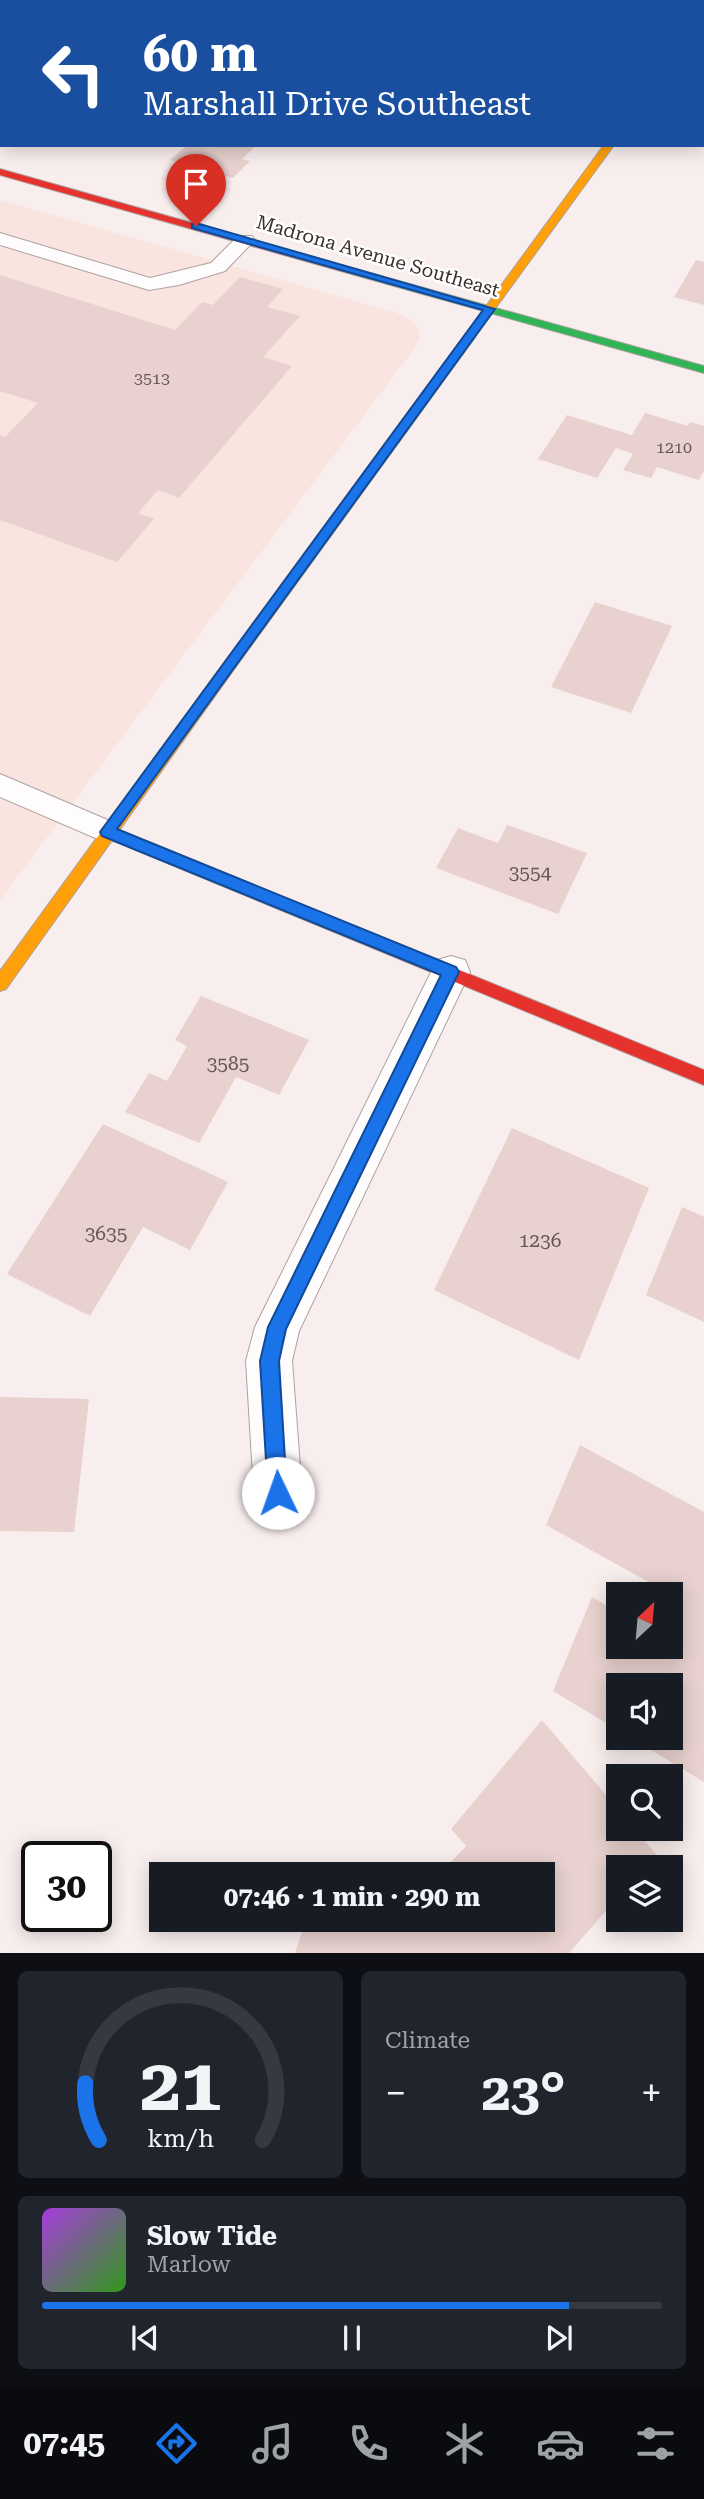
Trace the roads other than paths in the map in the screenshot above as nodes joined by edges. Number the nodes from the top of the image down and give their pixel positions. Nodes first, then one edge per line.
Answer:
1 (608, 147) edge
2 (0, 172) edge
3 (0, 239) edge
4 (245, 240) junction
5 (489, 309) junction
6 (704, 370) edge
7 (0, 785) edge
8 (107, 832) junction
9 (451, 972) junction
10 (0, 984) edge
11 (704, 1078) edge
12 (278, 1493) dead end

1 - 5 main road
2 - 4 main road, Madrona Avenue Southeast
3 - 4 lane
4 - 5 main road, Madrona Avenue Southeast
5 - 6 main road, Madrona Avenue Southeast
5 - 8 main road
7 - 8 lane
8 - 9 main road
8 - 10 main road
9 - 11 main road
9 - 12 street

